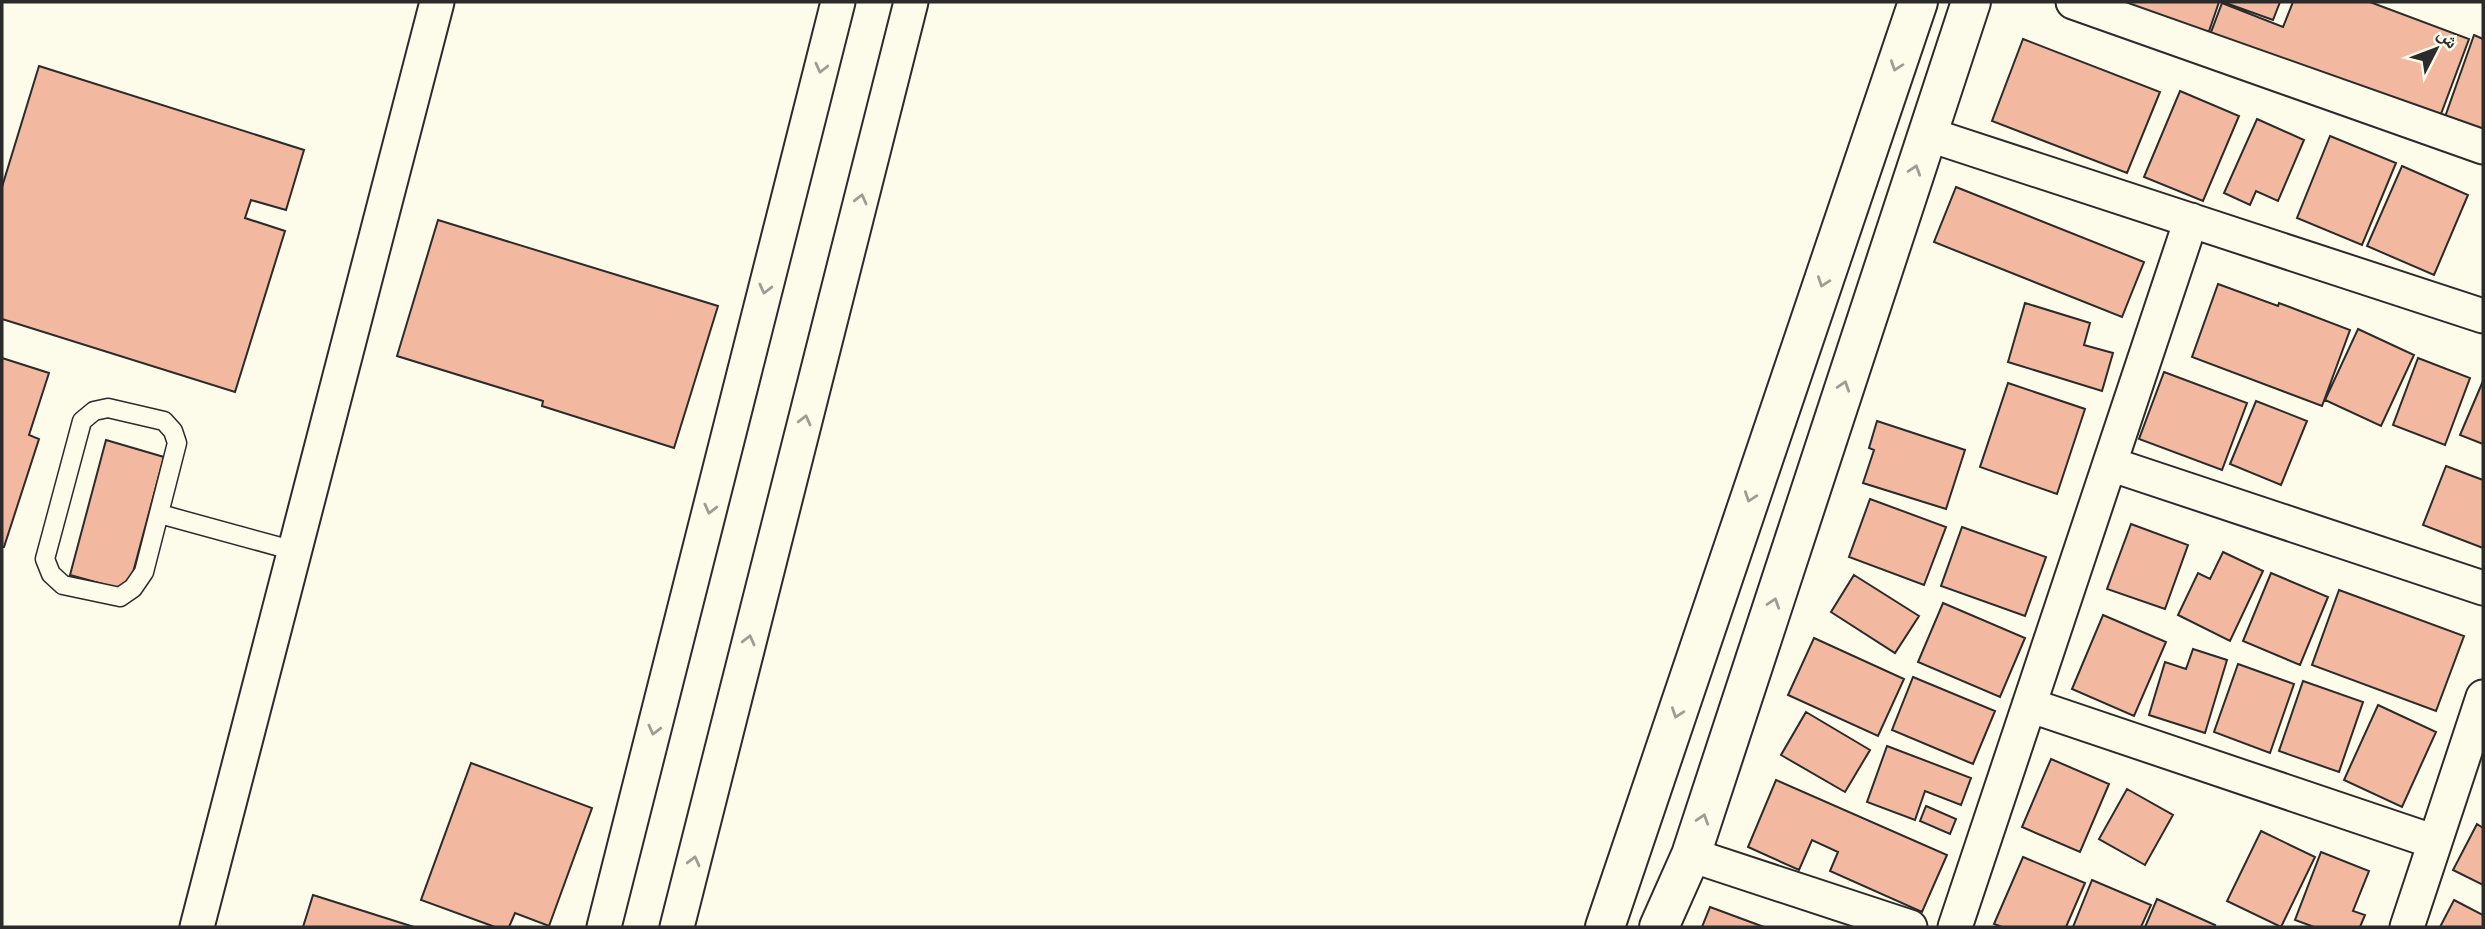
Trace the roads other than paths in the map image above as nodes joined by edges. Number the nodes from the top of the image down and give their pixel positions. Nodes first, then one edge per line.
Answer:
1 (437, 2) edge
2 (838, 2) edge
3 (911, 2) edge
4 (1918, 2) edge
5 (1971, 2) edge
6 (2073, 2) edge
7 (1927, 134) junction
8 (2483, 146) edge
9 (2191, 220) junction
10 (2483, 316) edge
11 (2110, 464) junction
12 (160, 514) junction
13 (295, 551) junction
14 (2483, 588) edge
15 (2483, 697) edge
16 (2029, 705) junction
17 (2435, 842) junction
18 (1691, 855) junction
19 (197, 927) edge
20 (604, 927) edge
21 (677, 927) edge
22 (1605, 927) edge
23 (1659, 927) edge
24 (1910, 927) edge
25 (1955, 927) edge
26 (2407, 927) edge

1 - 13 street
2 -> 20 street
21 -> 3 street
4 -> 22 street
5 - 7 street
6 - 8 street
7 - 9 street
18 -> 7 street
9 - 10 street
9 - 11 street
11 - 14 street
11 - 16 street
12 - 12 lane
12 - 13 lane
13 - 19 street
15 - 17 street
16 - 17 street
16 - 25 street
17 - 26 street
18 - 23 street
18 - 24 street

